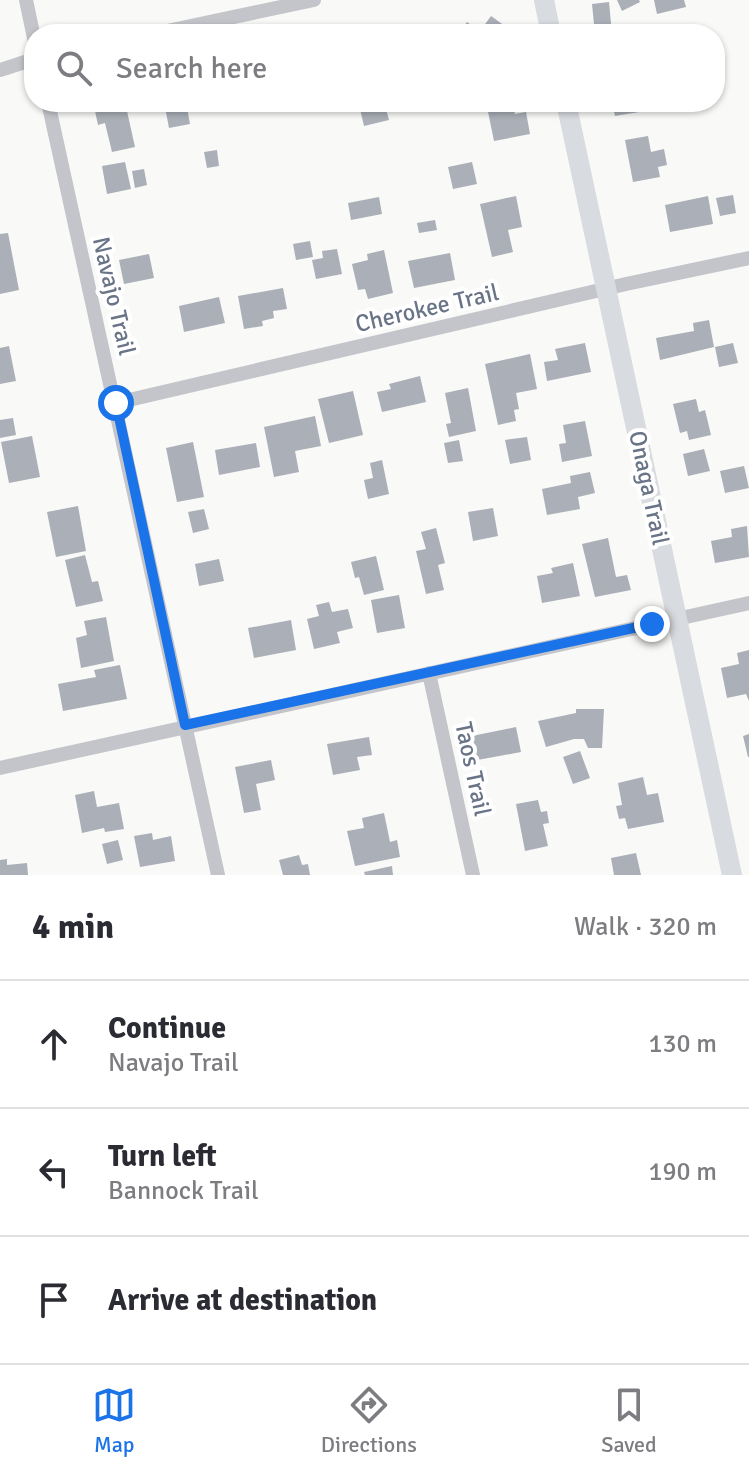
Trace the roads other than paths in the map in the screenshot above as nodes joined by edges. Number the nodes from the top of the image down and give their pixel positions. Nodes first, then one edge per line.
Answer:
1 (26, 0) edge
2 (314, 0) edge
3 (544, 0) edge
4 (31, 24) edge
5 (200, 24) edge
6 (549, 24) edge
7 (24, 62) edge
8 (0, 70) edge
9 (50, 112) edge
10 (568, 112) edge
11 (749, 258) edge
12 (606, 288) junction
13 (116, 403) junction
14 (749, 603) edge
15 (677, 619) junction
16 (429, 673) junction
17 (185, 725) junction
18 (0, 768) edge
19 (218, 875) edge
20 (473, 875) edge
21 (732, 875) edge

1 - 4 street
2 - 5 street
3 - 6 street
7 - 8 street
9 - 13 street, Navajo Trail
10 - 12 street, Onaga Trail
11 - 12 street, Cherokee Trail
12 - 13 street, Cherokee Trail
12 - 15 street, Onaga Trail
13 - 17 street, Navajo Trail
14 - 15 street
15 - 16 street
15 - 21 street, Onaga Trail
16 - 17 street
16 - 20 street, Taos Trail
17 - 18 street
17 - 19 street, Navajo Trail

